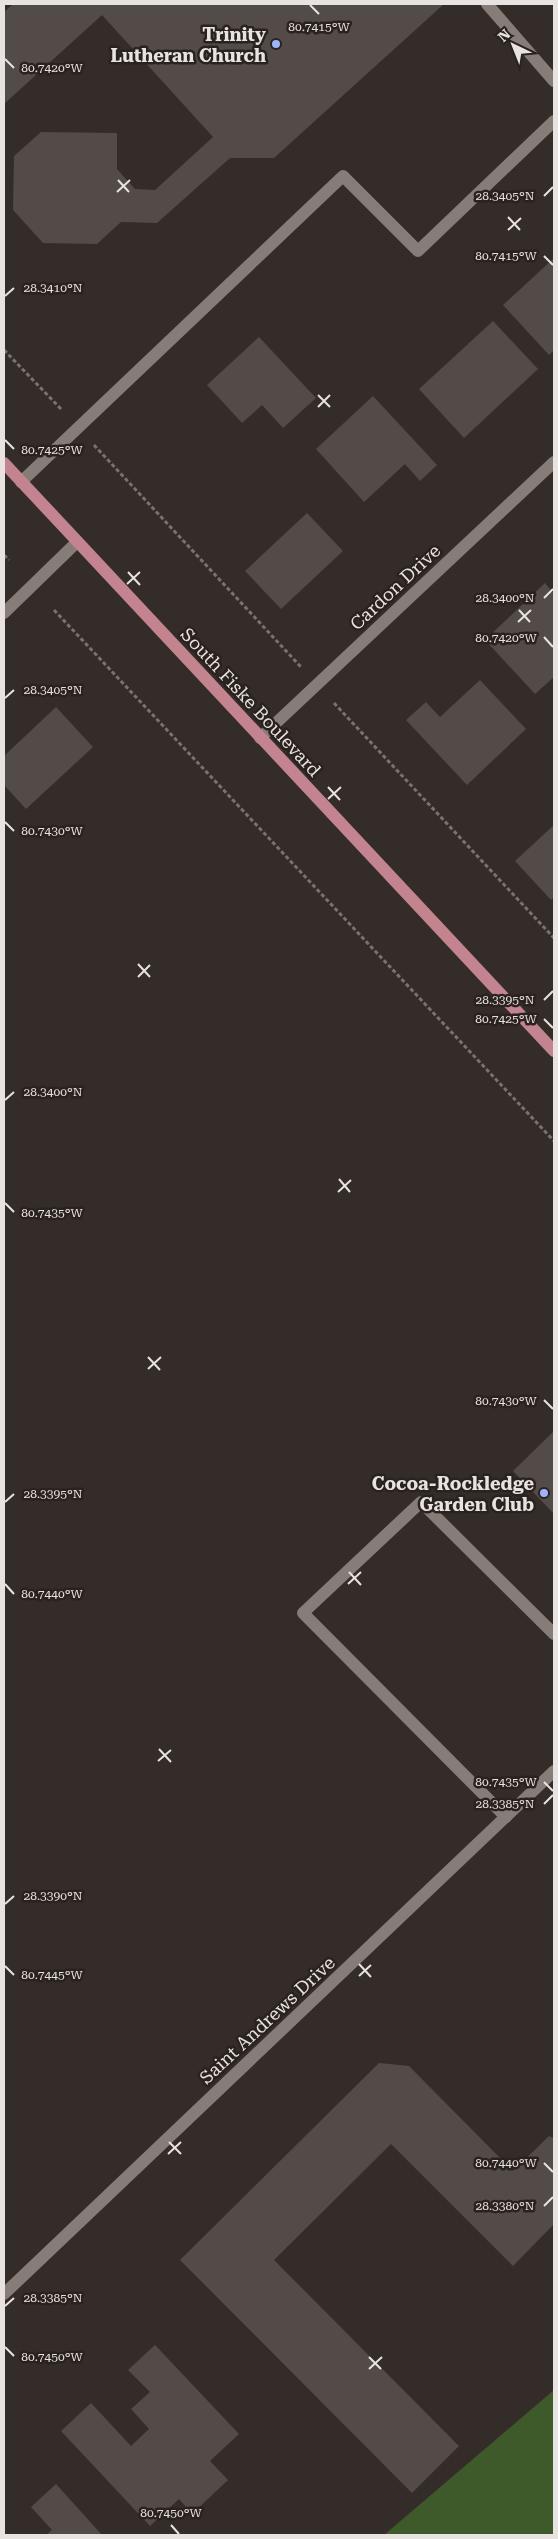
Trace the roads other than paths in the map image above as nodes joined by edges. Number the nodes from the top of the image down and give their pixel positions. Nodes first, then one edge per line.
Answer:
1 (487, 4) edge
2 (554, 81) edge
3 (554, 121) edge
4 (554, 462) edge
5 (4, 464) edge
6 (21, 482) junction
7 (78, 542) junction
8 (4, 613) edge
9 (260, 738) junction
10 (554, 1051) edge
11 (554, 1634) edge
12 (554, 1771) edge
13 (506, 1817) junction
14 (4, 2294) edge

1 - 2 street
3 - 6 street
4 - 9 street, Cardon Drive
5 - 6 main road, South Fiske Boulevard
6 - 7 main road, South Fiske Boulevard
7 - 8 street
7 - 9 main road, South Fiske Boulevard
9 - 10 main road, South Fiske Boulevard
11 - 13 street
12 - 13 street, Saint Andrews Drive
13 - 14 street, Saint Andrews Drive

